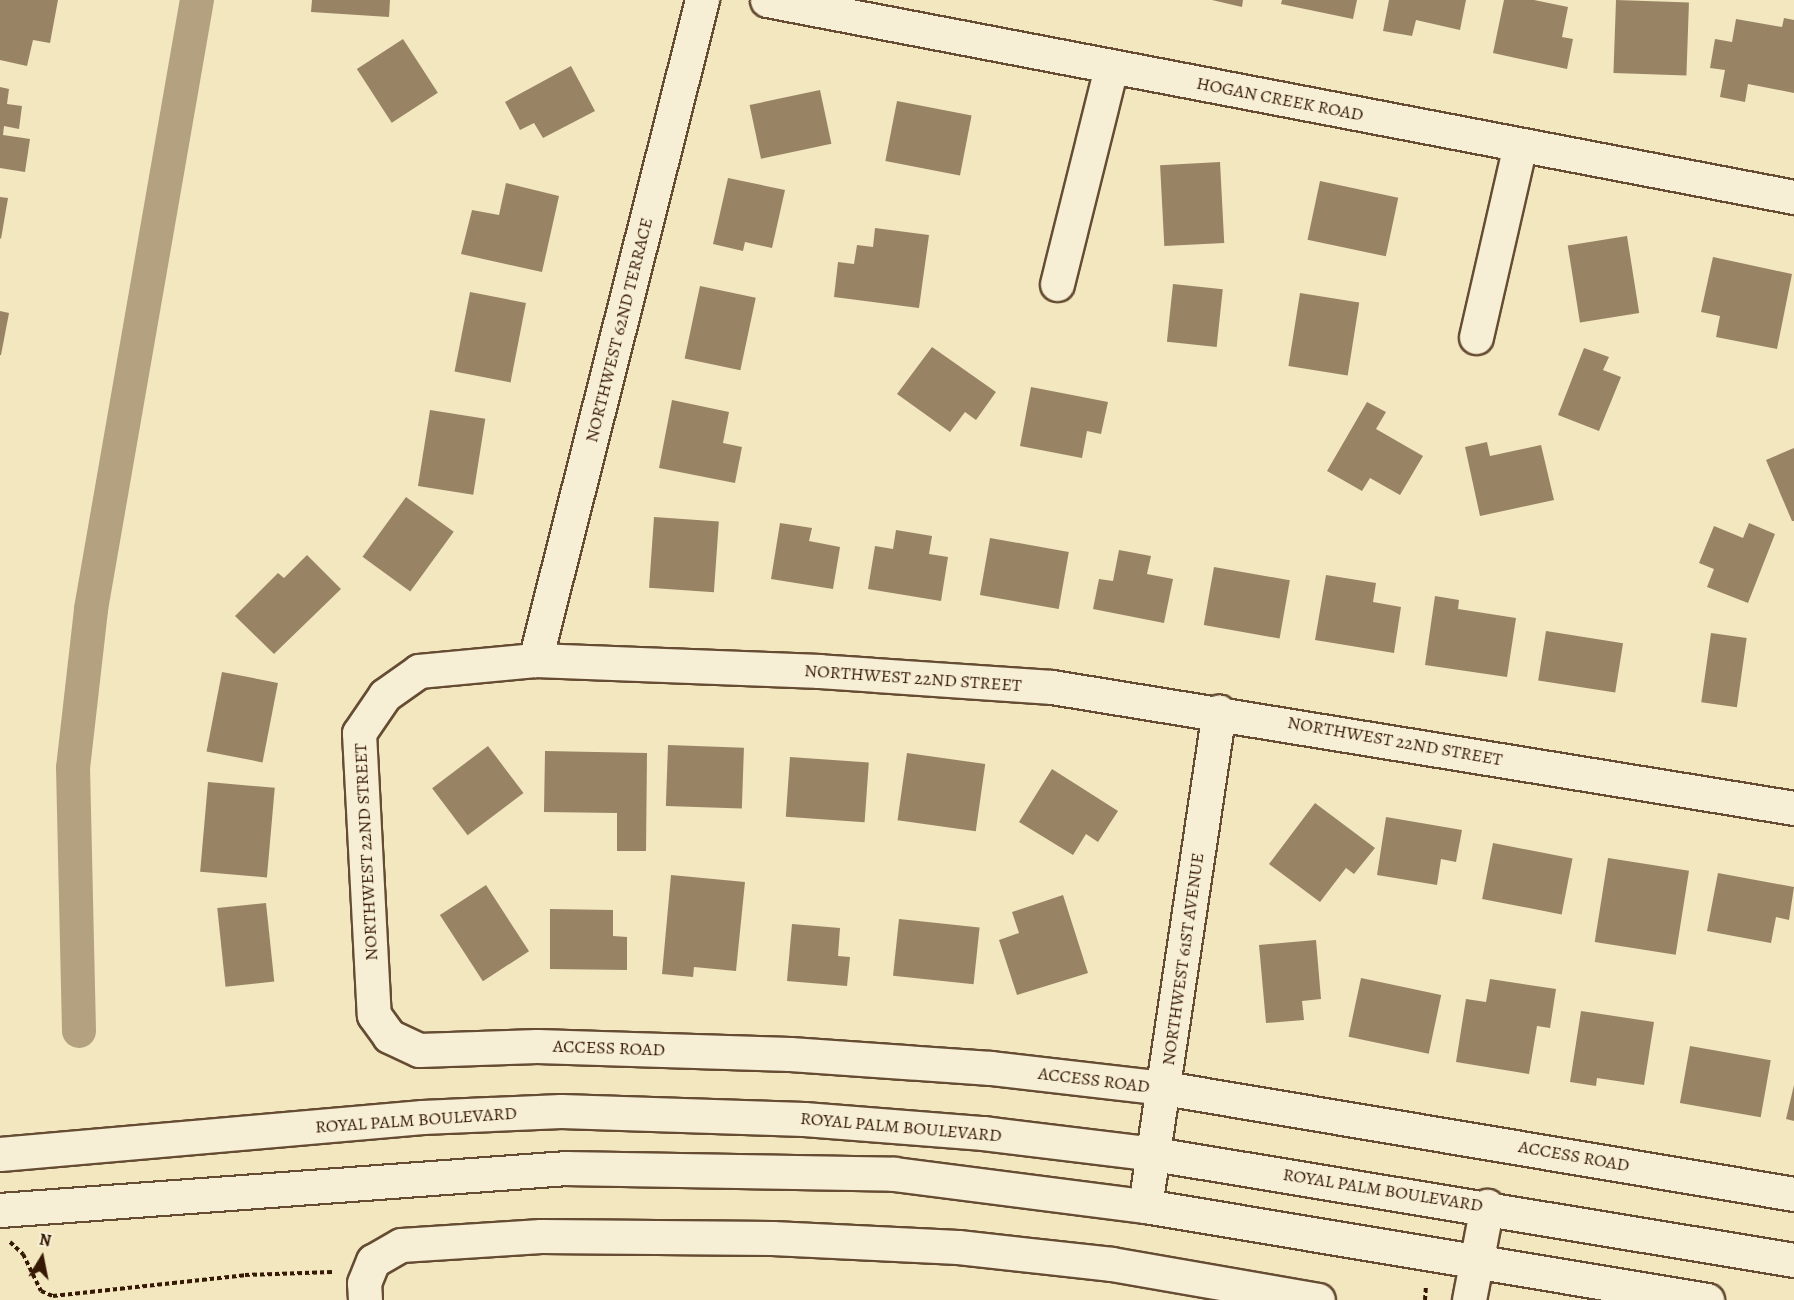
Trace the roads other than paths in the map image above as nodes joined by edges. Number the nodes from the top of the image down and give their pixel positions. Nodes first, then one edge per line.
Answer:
1 (702, 0) edge
2 (767, 0) edge
3 (1111, 67) junction
4 (1520, 145) junction
5 (1794, 197) edge
6 (1057, 284) dead end
7 (1476, 337) dead end
8 (535, 660) junction
9 (1220, 712) junction
10 (1794, 808) edge
11 (389, 1036) joint
12 (1164, 1088) junction
13 (0, 1154) edge
14 (1154, 1154) junction
15 (1794, 1194) edge
16 (1145, 1206) junction
17 (1487, 1206) junction
18 (0, 1210) edge
19 (1477, 1259) junction
20 (1794, 1260) edge
21 (365, 1286) edge
22 (1318, 1300) edge
23 (1469, 1300) edge
24 (1707, 1300) edge

1 - 8 street, NORTHWEST 62ND TERRACE
2 - 3 street, HOGAN CREEK ROAD
3 - 4 street, HOGAN CREEK ROAD
3 - 6 street
4 - 5 street, HOGAN CREEK ROAD
4 - 7 street
8 - 9 street, NORTHWEST 22ND STREET
8 - 11 street, NORTHWEST 22ND STREET
9 - 10 street, NORTHWEST 22ND STREET
9 - 12 street, NORTHWEST 61ST AVENUE
11 - 12 street, ACCESS ROAD
12 - 14 street, NORTHWEST 61ST AVENUE
12 - 15 street, ACCESS ROAD
13 - 14 street, ROYAL PALM BOULEVARD
14 - 16 street, NORTHWEST 61ST AVENUE
14 - 17 street, ROYAL PALM BOULEVARD
16 - 18 street
16 - 19 street
17 - 19 street
17 - 20 street, ROYAL PALM BOULEVARD
19 - 23 street
19 - 24 street
21 - 22 street

